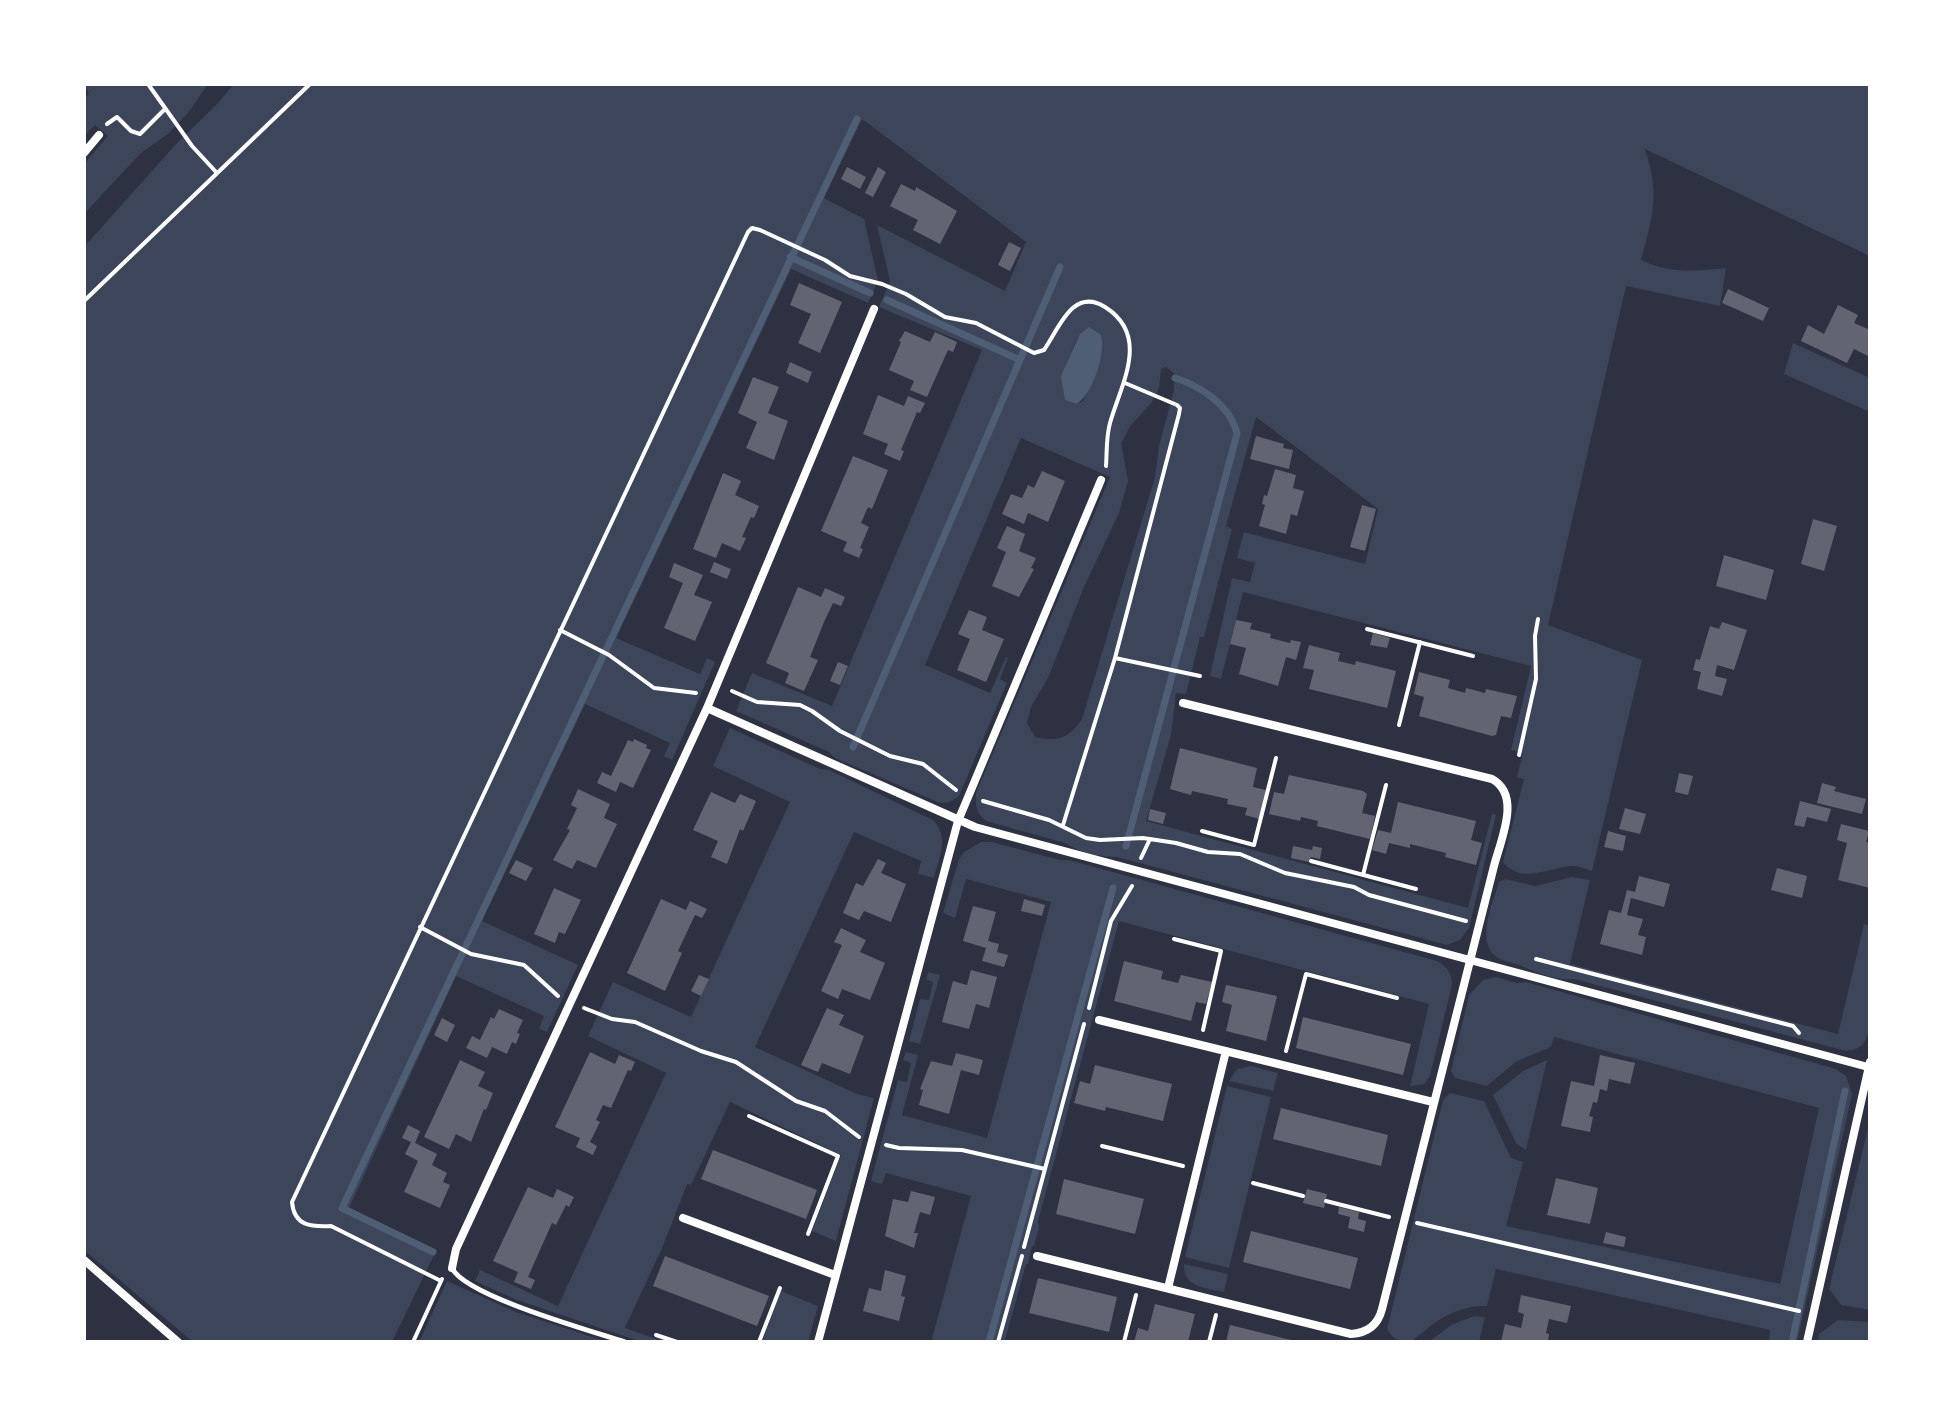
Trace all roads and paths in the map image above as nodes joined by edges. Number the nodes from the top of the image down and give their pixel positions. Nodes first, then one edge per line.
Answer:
1 (148, 84) edge
2 (310, 84) edge
3 (165, 109) junction
4 (99, 135) joint
5 (84, 153) edge
6 (217, 173) junction
7 (84, 301) edge
8 (874, 309) dead end
9 (1125, 383) junction
10 (1101, 480) joint
11 (1538, 619) dead end
12 (1367, 629) dead end
13 (560, 630) junction
14 (1420, 642) junction
15 (1473, 656) dead end
16 (1115, 658) junction
17 (1200, 676) dead end
18 (717, 684) junction
19 (711, 698) junction
20 (1183, 703) dead end
21 (707, 708) junction
22 (1399, 725) dead end
23 (1519, 755) dead end
24 (1276, 758) dead end
25 (1386, 785) dead end
26 (967, 796) junction
27 (958, 821) junction
28 (1063, 825) junction
29 (1202, 831) dead end
30 (1150, 839) junction
31 (1311, 861) dead end
32 (1137, 871) junction
33 (1363, 875) junction
34 (1416, 889) dead end
35 (420, 927) junction
36 (1479, 927) junction
37 (1174, 939) dead end
38 (1470, 960) junction
39 (1397, 998) dead end
40 (571, 1002) junction
41 (1099, 1020) dead end
42 (1200, 1044) junction
43 (1226, 1051) junction
44 (1283, 1065) junction
45 (1869, 1065) edge
46 (1433, 1102) junction
47 (749, 1116) dead end
48 (872, 1142) junction
49 (1102, 1146) dead end
50 (1043, 1169) junction
51 (1197, 1170) junction
52 (1253, 1183) dead end
53 (1303, 1196) dead end
54 (1326, 1201) dead end
55 (683, 1218) dead end
56 (1404, 1220) junction
57 (808, 1234) dead end
58 (1037, 1256) dead end
59 (84, 1260) edge
60 (452, 1268) junction
61 (835, 1275) junction
62 (441, 1281) junction
63 (1139, 1281) junction
64 (780, 1288) dead end
65 (1168, 1288) junction
66 (1219, 1301) junction
67 (1791, 1310) dead end
68 (656, 1335) dead end
69 (178, 1342) edge
70 (413, 1342) edge
71 (625, 1342) edge
72 (677, 1342) edge
73 (759, 1342) edge
74 (818, 1342) edge
75 (998, 1342) edge
76 (1124, 1342) edge
77 (1209, 1342) edge
78 (1807, 1342) edge

1 - 3 path
2 - 6 path
3 - 4 path
3 - 6 path
4 - 5 street
6 - 7 path
8 - 18 street
9 - 10 path
9 - 13 path
9 - 16 path
10 - 26 street
11 - 23 path
12 - 14 path
13 - 19 path
13 - 35 path
14 - 15 path
14 - 22 path
16 - 17 path
16 - 28 path
18 - 19 street
18 - 26 path
19 - 21 street
20 - 36 street
21 - 27 street
21 - 40 street
24 - 29 path
25 - 33 path
26 - 27 street
26 - 28 path
27 - 32 street
27 - 48 street
28 - 30 path
30 - 32 path
30 - 36 path
31 - 33 path
32 - 38 street
32 - 50 path
33 - 34 path
35 - 40 path
35 - 62 path
36 - 38 street
37 - 42 path
38 - 45 street
38 - 46 street
39 - 44 path
40 - 48 path
40 - 60 street
41 - 42 street
42 - 43 street
43 - 44 street
43 - 51 street
44 - 46 street
45 - 78 street
46 - 56 street
47 - 57 path
48 - 50 path
48 - 61 street
49 - 51 path
50 - 75 path
51 - 65 street
52 - 53 path
54 - 56 path
55 - 61 street
56 - 66 street
56 - 67 path
58 - 63 street
59 - 69 street
60 - 62 path
60 - 71 lane
61 - 74 street
62 - 70 path
63 - 65 street
63 - 76 path
64 - 73 path
65 - 66 street
66 - 77 path
68 - 72 path

